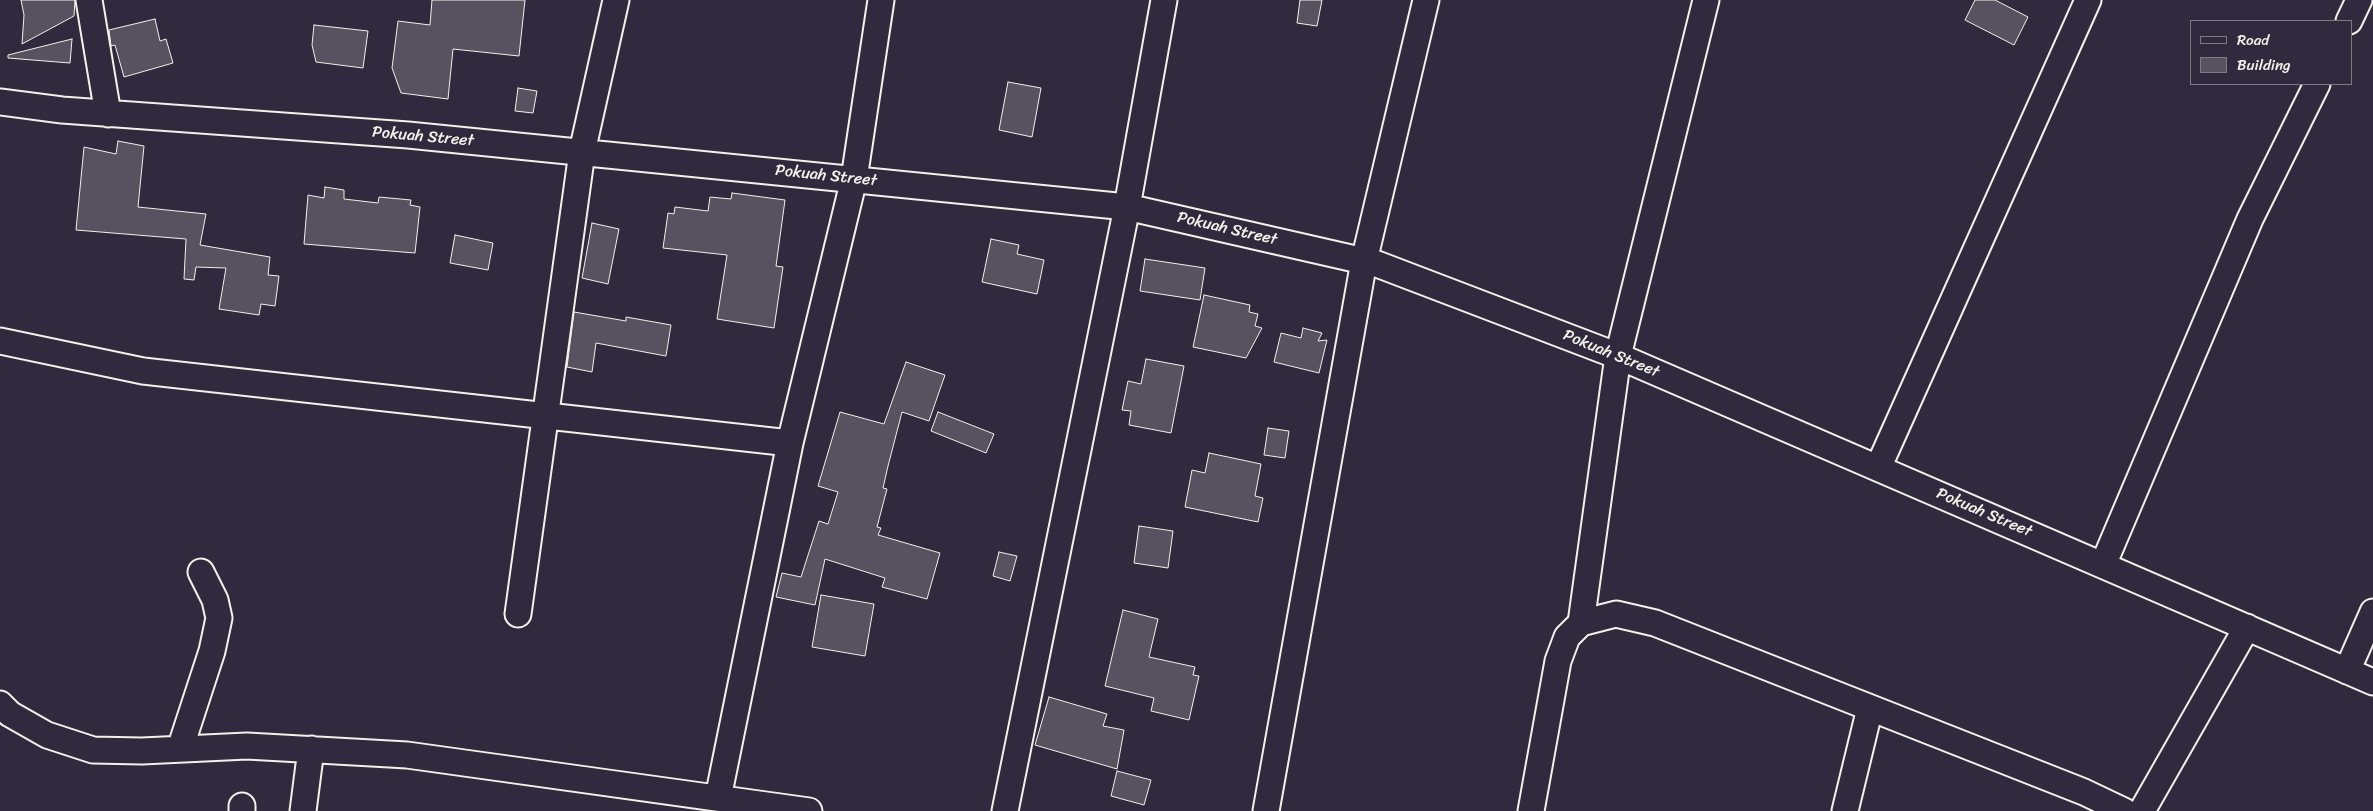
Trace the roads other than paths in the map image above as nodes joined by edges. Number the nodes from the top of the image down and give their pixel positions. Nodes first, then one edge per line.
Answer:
1 (89, 0) edge
2 (616, 0) edge
3 (881, 0) edge
4 (1164, 0) edge
5 (1426, 0) edge
6 (1706, 0) edge
7 (2088, 0) edge
8 (2359, 0) edge
9 (2349, 20) edge
10 (2317, 85) edge
11 (0, 102) edge
12 (108, 114) junction
13 (582, 152) junction
14 (854, 179) junction
15 (1127, 207) junction
16 (1364, 261) junction
17 (0, 341) edge
18 (1618, 356) junction
19 (545, 416) junction
20 (790, 443) junction
21 (1878, 468) junction
22 (2103, 565) junction
23 (201, 572) dead end
24 (2373, 612) edge
25 (518, 614) dead end
26 (1582, 623) junction
27 (2247, 627) junction
28 (2347, 671) junction
29 (2373, 682) edge
30 (0, 704) edge
31 (1870, 708) junction
32 (180, 749) junction
33 (311, 749) junction
34 (718, 798) junction
35 (2082, 801) edge
36 (678, 802) edge
37 (303, 811) edge
38 (808, 811) edge
39 (1006, 811) edge
40 (1266, 811) edge
41 (1531, 811) edge
42 (1845, 811) edge
43 (2124, 811) edge
44 (2142, 811) edge

1 - 12 street
2 - 13 street
3 - 14 street
4 - 15 street
5 - 16 street
6 - 18 street
7 - 21 street
8 - 9 street
10 - 22 street
11 - 12 street, Pokuah Street
12 - 13 street, Pokuah Street
13 - 14 street, Pokuah Street
13 - 19 street
14 - 15 street, Pokuah Street
14 - 20 street
15 - 16 street, Pokuah Street
15 - 39 street
16 - 18 street, Pokuah Street
16 - 40 street
17 - 19 street
18 - 21 street, Pokuah Street
18 - 26 street
19 - 20 street
19 - 25 street
20 - 34 street
21 - 22 street, Pokuah Street
22 - 27 street, Pokuah Street
23 - 32 street
24 - 28 street
26 - 31 street
26 - 41 street
27 - 28 street, Pokuah Street
27 - 44 street
28 - 29 street, Pokuah Street
30 - 32 street
31 - 35 street
31 - 42 street
32 - 33 street
33 - 36 street
33 - 37 street
34 - 36 street
34 - 38 street
35 - 43 street

